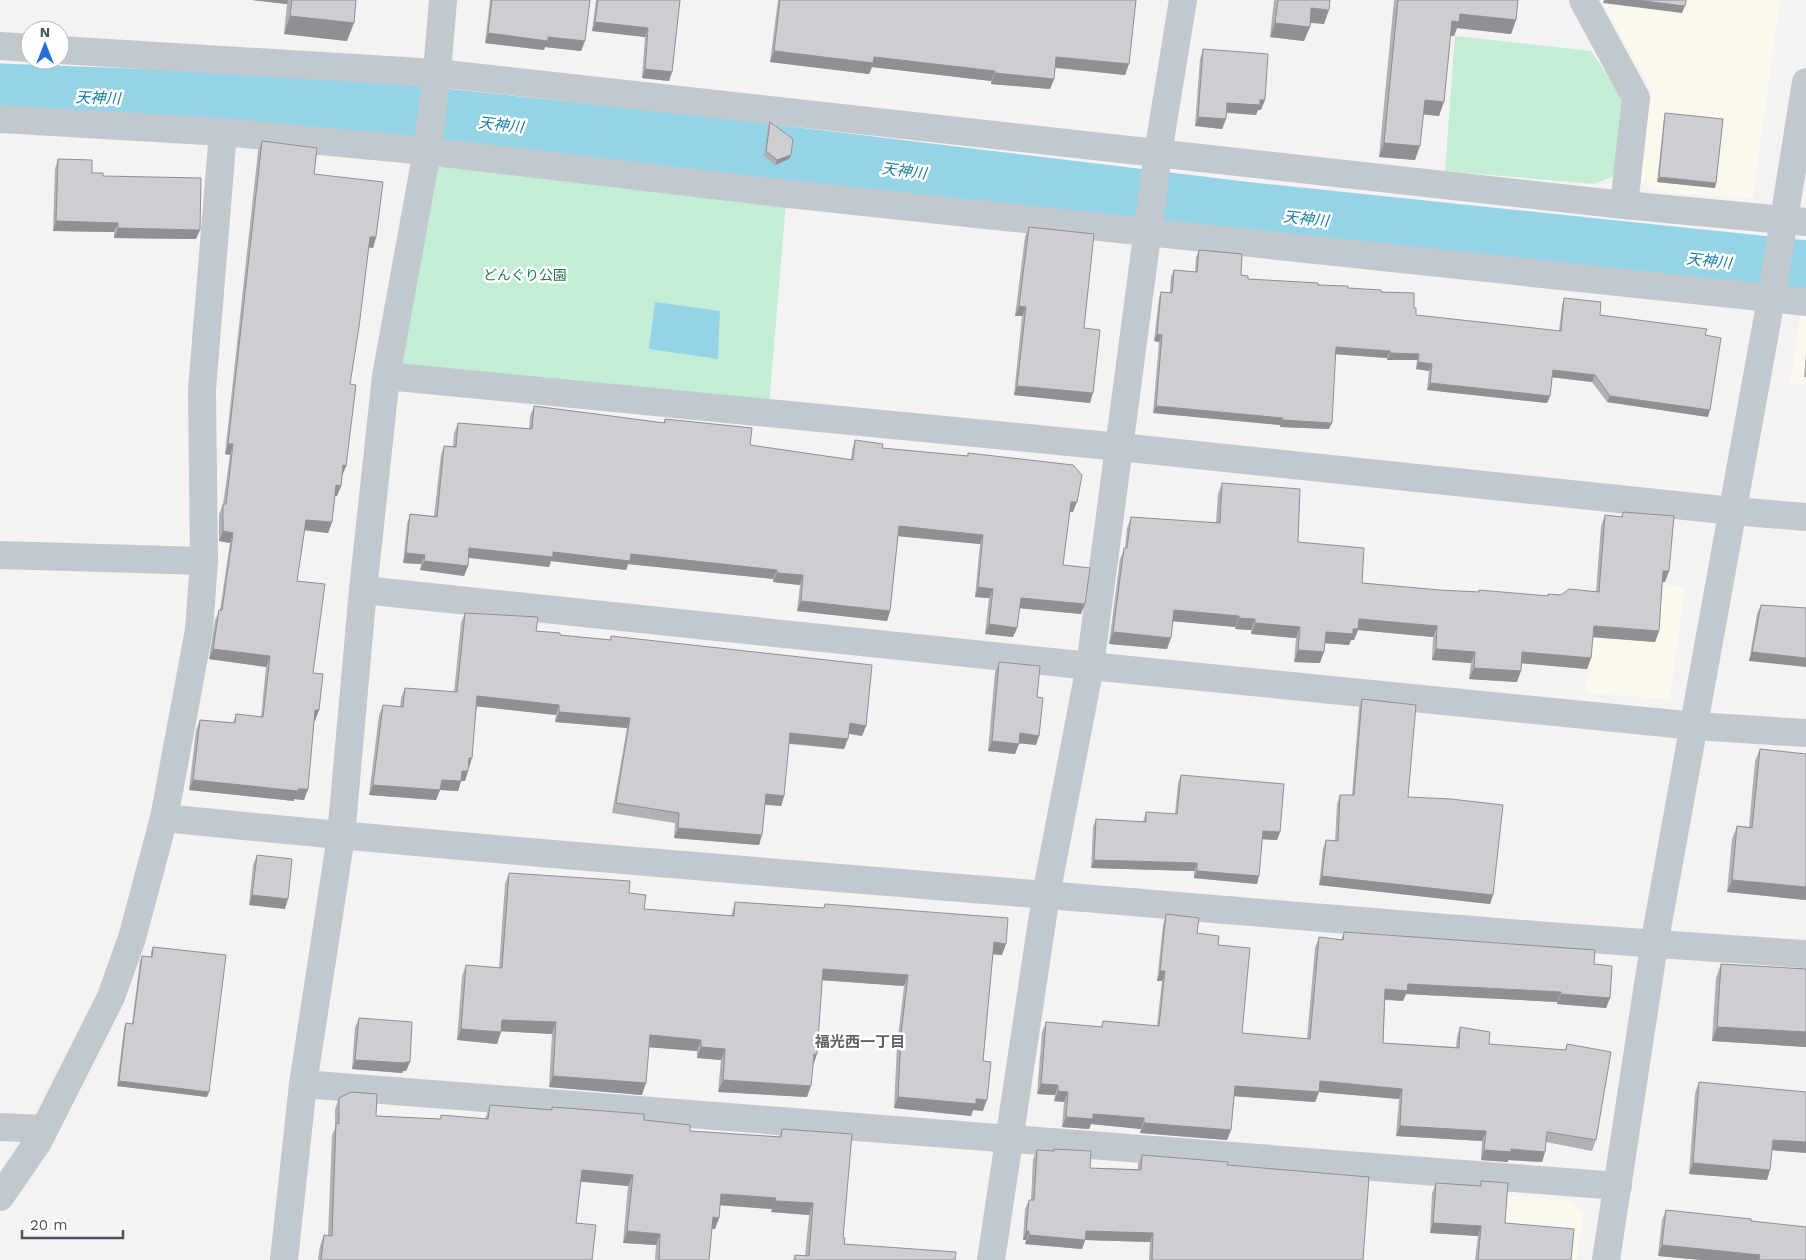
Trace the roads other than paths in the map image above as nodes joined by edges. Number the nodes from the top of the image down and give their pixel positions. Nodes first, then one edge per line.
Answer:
1 (443, 0) edge
2 (1183, 0) edge
3 (1583, 0) edge
4 (0, 46) edge
5 (20, 47) edge
6 (70, 51) edge
7 (437, 73) junction
8 (1806, 82) edge
9 (0, 119) edge
10 (223, 132) junction
11 (427, 150) junction
12 (1157, 159) junction
13 (1624, 204) junction
14 (1791, 224) edge
15 (1148, 227) junction
16 (1772, 293) junction
17 (1806, 302) edge
18 (386, 376) junction
19 (1120, 447) junction
20 (1733, 511) junction
21 (1806, 516) edge
22 (0, 555) edge
23 (204, 562) junction
24 (363, 590) junction
25 (1090, 666) junction
26 (1695, 726) junction
27 (1806, 733) edge
28 (164, 818) junction
29 (341, 836) junction
30 (1046, 895) junction
31 (1654, 945) junction
32 (1806, 954) edge
33 (303, 1084) junction
34 (0, 1127) edge
35 (44, 1129) junction
36 (1009, 1139) junction
37 (1618, 1186) junction
38 (0, 1197) edge
39 (284, 1260) edge
40 (991, 1260) edge
41 (1606, 1260) edge

1 - 7 street
2 - 12 street
3 - 13 street
4 - 5 street
6 - 7 street
7 - 11 street
7 - 12 street
8 - 14 street
9 - 10 street
10 - 11 street
10 - 23 street
11 - 15 street
11 - 18 street
12 - 13 street
12 - 15 street
13 - 14 street
14 - 16 street
15 - 16 street
15 - 19 street
16 - 17 street
16 - 20 street
18 - 19 street
18 - 24 street
19 - 20 street
19 - 25 street
20 - 21 street
20 - 26 street
22 - 23 street
23 - 28 street
24 - 25 street
24 - 29 street
25 - 26 street
25 - 30 street
26 - 27 street
26 - 31 street
28 - 29 street
28 - 35 street
29 - 30 street
29 - 33 street
30 - 31 street
30 - 36 street
31 - 32 street
31 - 37 street
33 - 36 street
33 - 39 street
34 - 35 street
35 - 38 street
36 - 37 street
36 - 40 street
37 - 41 street

